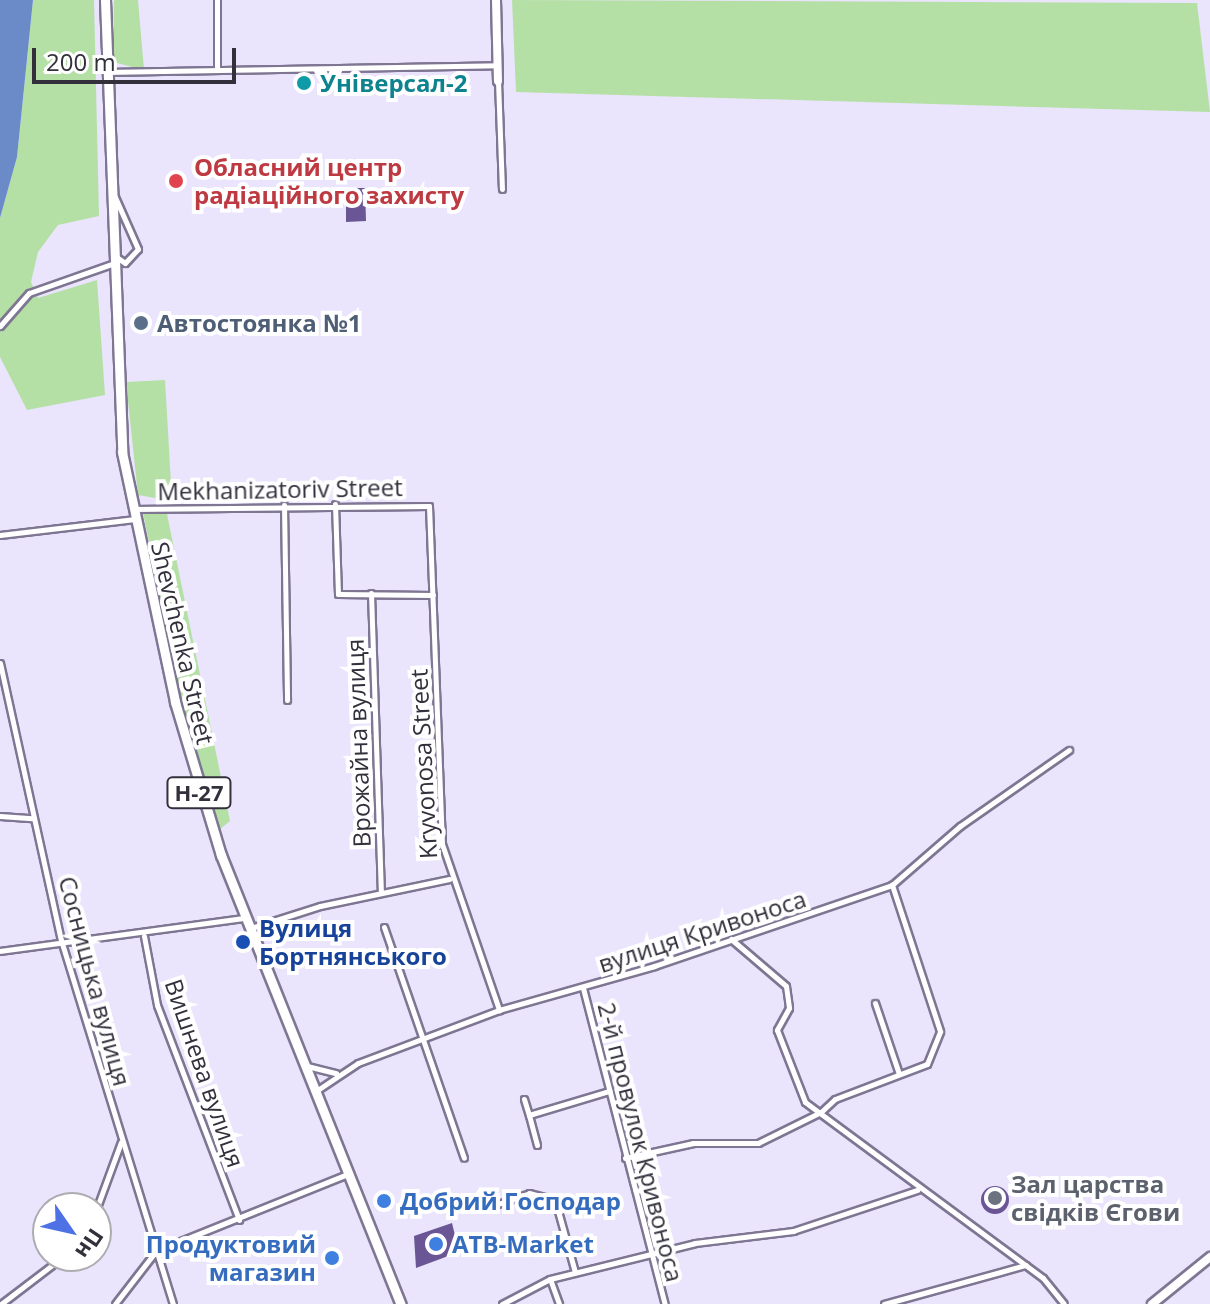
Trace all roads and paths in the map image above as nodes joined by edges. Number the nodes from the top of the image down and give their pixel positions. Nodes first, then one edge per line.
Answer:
1 (105, 0) edge
2 (217, 0) edge
3 (496, 0) edge
4 (497, 65) junction
5 (217, 68) junction
6 (106, 72) junction
7 (498, 81) joint
8 (110, 185) junction
9 (502, 189) dead end
10 (112, 252) junction
11 (112, 264) junction
12 (0, 326) edge
13 (335, 504) junction
14 (284, 505) junction
15 (429, 506) joint
16 (132, 509) junction
17 (135, 519) junction
18 (0, 535) edge
19 (371, 593) junction
20 (433, 595) junction
21 (0, 663) edge
22 (287, 700) dead end
23 (1069, 750) dead end
24 (0, 816) edge
25 (32, 818) junction
26 (449, 879) junction
27 (892, 885) junction
28 (381, 891) junction
29 (246, 918) junction
30 (384, 927) dead end
31 (250, 928) junction
32 (144, 936) junction
33 (731, 939) junction
34 (61, 940) junction
35 (0, 951) edge
36 (583, 988) junction
37 (875, 1003) dead end
38 (499, 1010) junction
39 (423, 1039) junction
40 (306, 1066) junction
41 (336, 1073) junction
42 (899, 1074) junction
43 (316, 1091) junction
44 (609, 1091) junction
45 (524, 1099) dead end
46 (821, 1112) junction
47 (529, 1115) junction
48 (122, 1141) junction
49 (537, 1145) dead end
50 (464, 1158) dead end
51 (625, 1158) junction
52 (350, 1173) junction
53 (917, 1190) junction
54 (103, 1192) edge
55 (495, 1205) dead end
56 (239, 1220) junction
57 (156, 1251) junction
58 (648, 1252) junction
59 (1210, 1257) edge
60 (1026, 1265) junction
61 (43, 1272) edge
62 (575, 1272) junction
63 (550, 1279) junction
64 (1, 1304) edge
65 (115, 1304) edge
66 (173, 1304) edge
67 (401, 1304) edge
68 (502, 1304) edge
69 (559, 1304) edge
70 (665, 1304) edge
71 (884, 1304) edge
72 (1064, 1304) edge
73 (1152, 1304) edge

1 - 6 main road, Shevchenka Street / Н-27
2 - 5 street
3 - 4 street
4 - 5 street
4 - 7 street
5 - 6 street
6 - 8 main road, Shevchenka Street / Н-27
7 - 9 street
8 - 10 main road, Shevchenka Street / Н-27
8 - 10 street
10 - 11 main road, Shevchenka Street / Н-27
11 - 12 street
11 - 16 main road, Shevchenka Street / Н-27
13 - 14 street, Mekhanizatoriv Street
13 - 15 street, Mekhanizatoriv Street
13 - 19 street
14 - 16 street, Mekhanizatoriv Street
14 - 22 street
15 - 20 street, Kryvonosa Street
16 - 17 main road, Shevchenka Street / Н-27
17 - 18 street
17 - 29 main road, Shevchenka Street / Н-27
19 - 20 street
19 - 28 street, Врожайна вулиця
20 - 26 street, Kryvonosa Street
21 - 25 street, Сосницька вулиця
23 - 27 street, вулиця Кривоноса
24 - 25 street
25 - 34 street, Сосницька вулиця
26 - 28 street
26 - 38 street, Kryvonosa Street
27 - 33 street, вулиця Кривоноса
27 - 42 street
28 - 31 street
29 - 31 main road, Shevchenka Street / Н-27
29 - 32 street
30 - 39 street
31 - 40 main road, Shevchenka Street / Н-27
32 - 34 street
32 - 56 street, Вишнева вулиця
33 - 36 street, вулиця Кривоноса
33 - 46 street
34 - 35 street
34 - 48 street, Сосницька вулиця
36 - 38 street, вулиця Кривоноса
36 - 44 street, 2-й провулок Кривоноса
37 - 42 street
38 - 39 street, вулиця Кривоноса
39 - 41 street, вулиця Кривоноса
39 - 50 street
40 - 41 street
40 - 43 main road, Shevchenka Street / Н-27
41 - 43 street, вулиця Кривоноса
42 - 46 street
43 - 52 main road, Shevchenka Street / Н-27
44 - 47 street
44 - 51 street, 2-й провулок Кривоноса
45 - 47 street
46 - 51 street
46 - 53 street
47 - 49 street
48 - 54 street
48 - 57 street, Сосницька вулиця
51 - 58 street, 2-й провулок Кривоноса
52 - 56 street
52 - 67 main road, Shevchenka Street / Н-27
53 - 58 street
53 - 60 street
55 - 62 street
56 - 57 street
57 - 65 street
57 - 66 street, Сосницька вулиця
58 - 62 street
58 - 70 street, 2-й провулок Кривоноса
59 - 73 street
60 - 71 street
60 - 72 street
61 - 64 street
62 - 63 street
63 - 68 street
63 - 69 street

